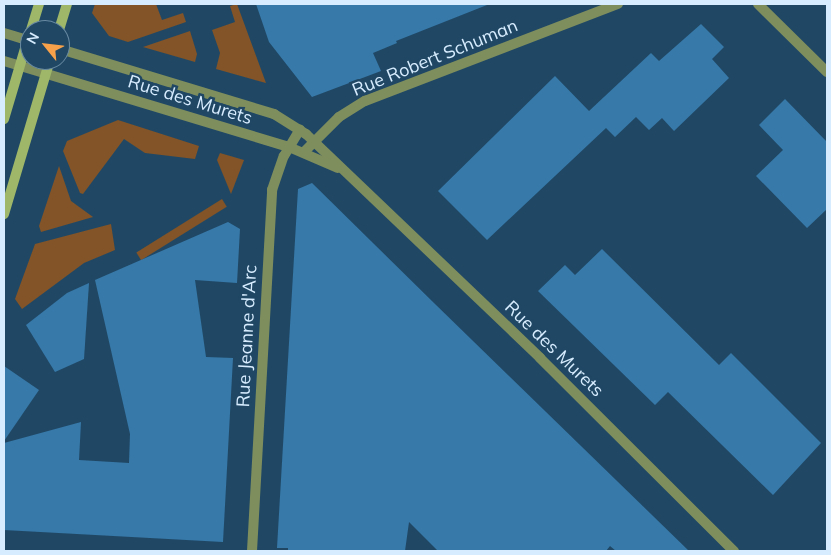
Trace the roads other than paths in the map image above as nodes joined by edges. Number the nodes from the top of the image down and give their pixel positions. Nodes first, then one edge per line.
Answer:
1 (38, 4) edge
2 (67, 4) edge
3 (618, 4) edge
4 (758, 4) edge
5 (34, 20) edge
6 (62, 20) edge
7 (4, 33) edge
8 (20, 35) edge
9 (70, 52) edge
10 (4, 61) edge
11 (20, 66) joint
12 (35, 70) edge
13 (47, 70) edge
14 (827, 72) edge
15 (46, 73) junction
16 (4, 119) edge
17 (300, 129) junction
18 (314, 140) junction
19 (289, 147) junction
20 (304, 152) junction
21 (348, 173) junction
22 (4, 214) edge
23 (252, 551) edge
24 (734, 551) edge

1 - 5 main road
2 - 6 main road
3 - 18 street, Rue Robert Schuman
4 - 14 street
7 - 8 street
9 - 17 street, Rue des Murets
10 - 11 street, Rue des Murets
11 - 16 main road
12 - 15 street, Rue des Murets
13 - 15 main road
15 - 19 street, Rue des Murets
15 - 22 main road
17 - 18 street, Rue des Murets
17 - 19 street, Rue Jeanne d'Arc
18 - 20 street, Rue Robert Schuman
18 - 21 street, Rue des Murets
19 - 20 street, Rue des Murets
19 - 23 street, Rue Jeanne d'Arc
20 - 21 street, Rue des Murets
21 - 24 street, Rue des Murets

